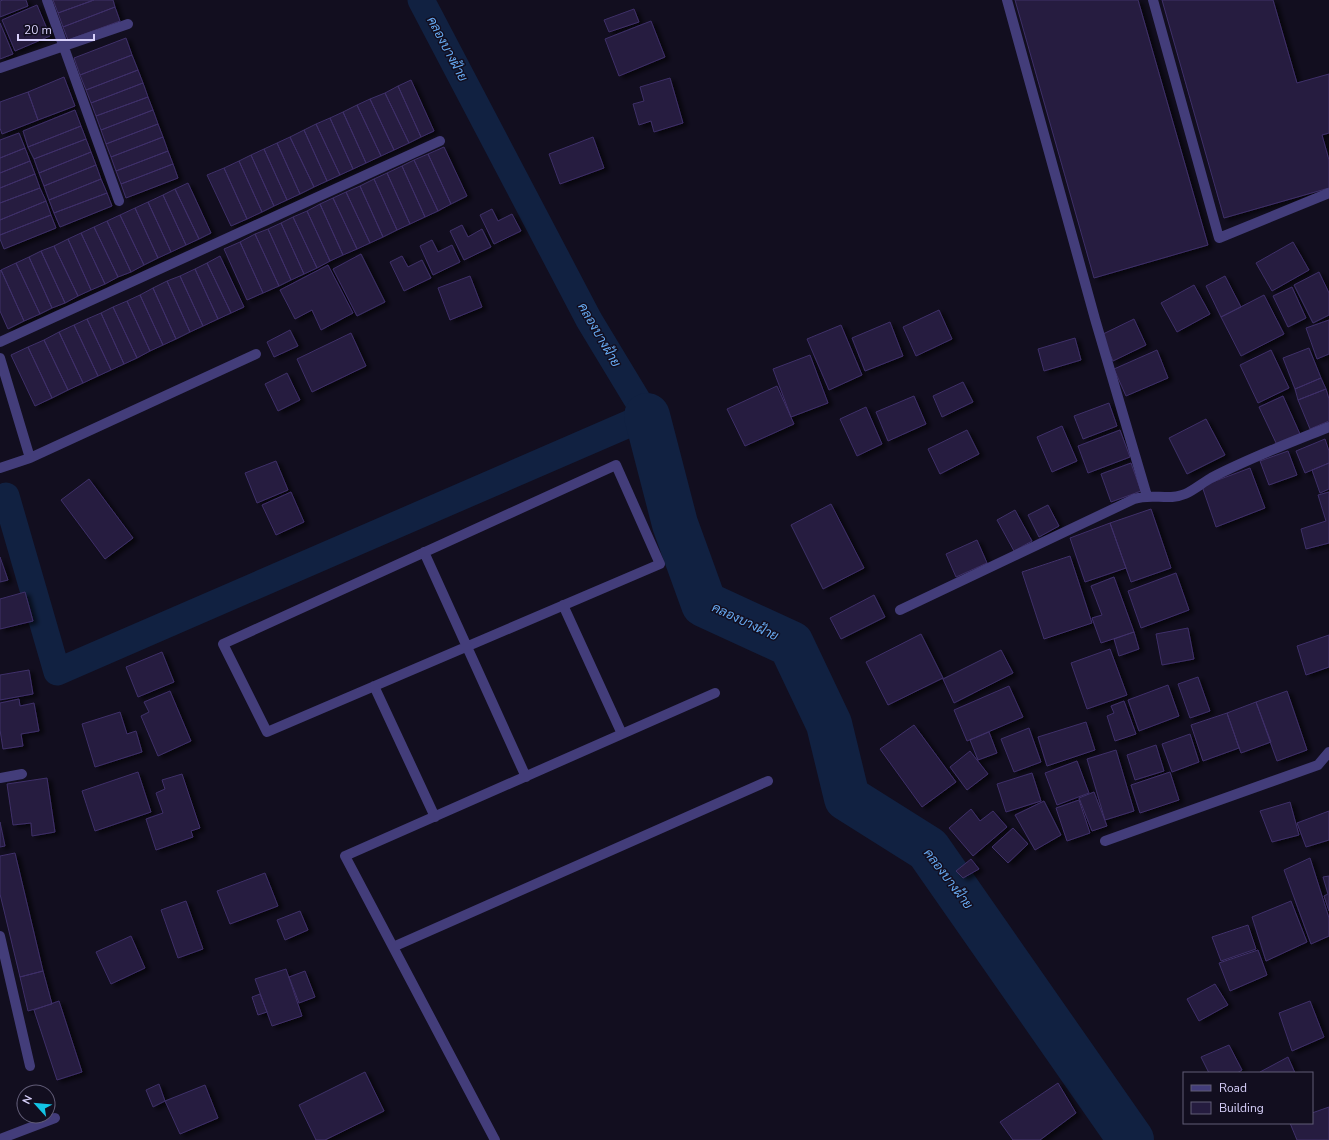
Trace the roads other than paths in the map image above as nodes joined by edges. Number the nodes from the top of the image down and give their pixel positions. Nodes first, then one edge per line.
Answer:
1 (47, 0) edge
2 (1007, 0) edge
3 (1153, 0) edge
4 (128, 24) dead end
5 (64, 46) junction
6 (0, 68) edge
7 (440, 141) dead end
8 (1329, 193) edge
9 (119, 201) dead end
10 (0, 342) edge
11 (256, 354) dead end
12 (0, 358) edge
13 (1329, 427) edge
14 (30, 458) junction
15 (0, 468) edge
16 (1147, 496) junction
17 (424, 552) junction
18 (563, 605) junction
19 (900, 610) dead end
20 (467, 646) junction
21 (374, 686) junction
22 (715, 693) dead end
23 (622, 734) junction
24 (1329, 752) edge
25 (22, 774) dead end
26 (526, 776) junction
27 (0, 778) edge
28 (768, 781) dead end
29 (435, 817) junction
30 (1105, 841) dead end
31 (0, 936) edge
32 (393, 947) junction
33 (30, 1066) dead end
34 (39, 1124) edge
35 (0, 1139) edge
36 (495, 1140) edge

1 - 5 street
2 - 16 street
3 - 8 street
4 - 5 street
5 - 6 street
5 - 9 street
7 - 10 street
11 - 14 street
12 - 14 street
13 - 16 street
14 - 15 street
16 - 19 street
17 - 18 street
17 - 20 street
17 - 21 street
18 - 20 street
18 - 23 street
20 - 21 street
20 - 26 street
21 - 29 street
22 - 23 street
23 - 26 street
24 - 30 street
25 - 27 street
26 - 29 street
28 - 32 street
29 - 32 street
31 - 33 street
32 - 36 street
34 - 35 street

